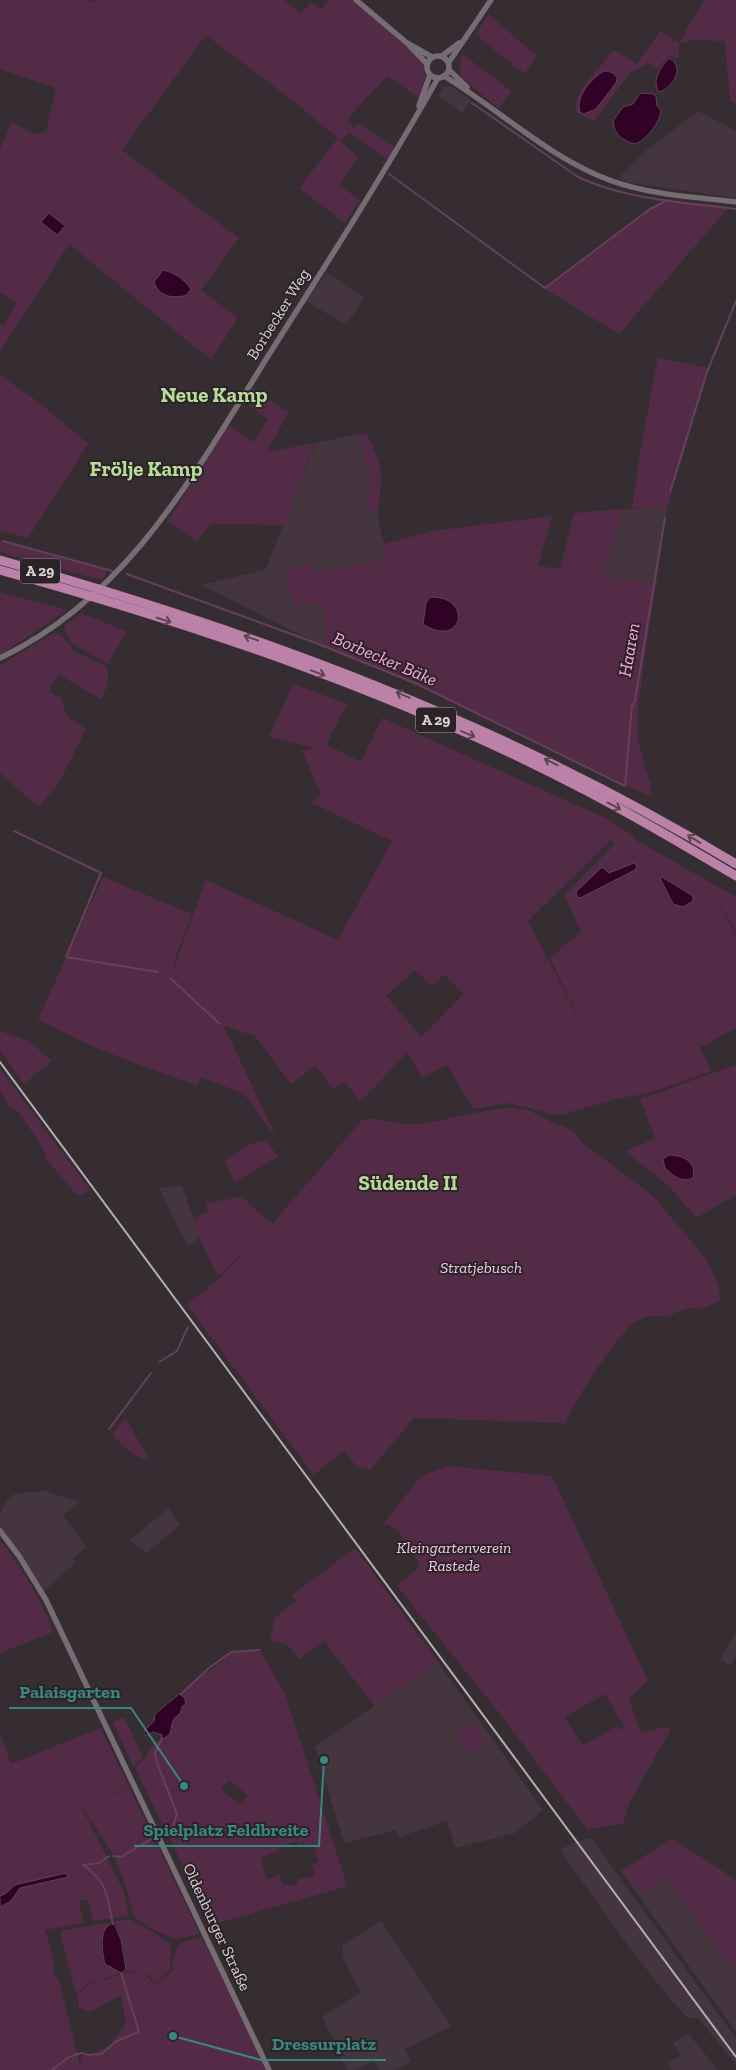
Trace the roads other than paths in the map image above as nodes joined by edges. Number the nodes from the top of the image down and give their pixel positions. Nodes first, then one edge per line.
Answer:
1 (356, 0) edge
2 (491, 0) edge
3 (463, 40) junction
4 (407, 42) junction
5 (442, 56) junction
6 (432, 57) junction
7 (448, 62) junction
8 (427, 64) junction
9 (449, 70) junction
10 (430, 75) junction
11 (441, 77) junction
12 (473, 94) junction
13 (414, 120) junction
14 (736, 202) edge
15 (0, 560) edge
16 (0, 570) edge
17 (0, 658) edge
18 (736, 864) edge
19 (736, 876) edge
20 (0, 1531) edge
21 (269, 2070) edge

1 - 4 street
2 - 3 street
3 - 5 street
3 - 7 street
4 - 6 street
4 - 8 street
5 - 6 street
5 - 7 street
6 - 8 street
7 - 9 street
8 - 10 street
9 - 11 street
9 - 12 street
10 - 11 street
10 - 13 street, Borbecker Weg
11 - 12 street
11 - 13 street, Borbecker Weg
12 - 14 street
13 - 17 street, Borbecker Weg
18 -> 15 highway, A 29
16 -> 19 highway, A 29
20 - 21 street, Oldenburger Straße

